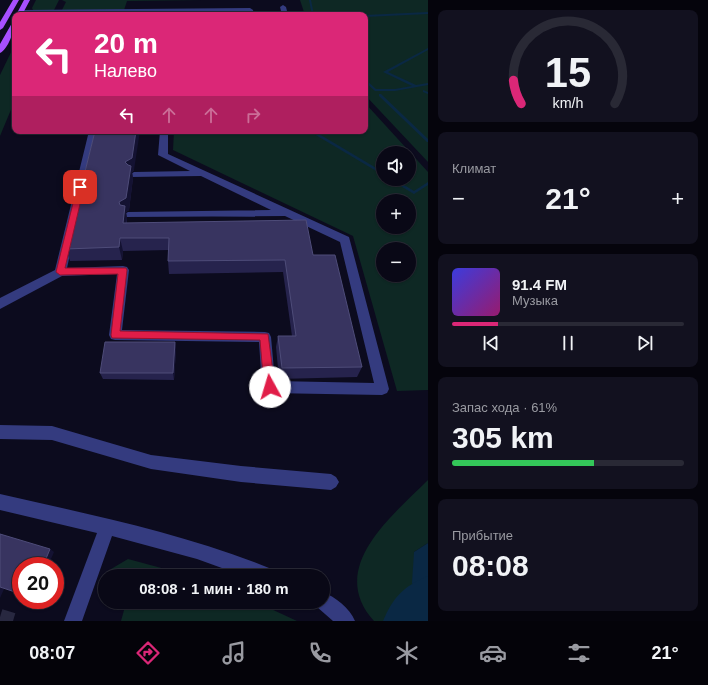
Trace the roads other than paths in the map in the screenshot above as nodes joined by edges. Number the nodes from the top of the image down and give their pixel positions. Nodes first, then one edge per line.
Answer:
1 (16, 0) edge
2 (27, 0) edge
3 (283, 7) dead end
4 (136, 11) joint
5 (21, 12) edge
6 (127, 12) edge
7 (250, 12) edge
8 (284, 12) edge
9 (0, 28) edge
10 (12, 29) edge
11 (0, 51) edge
12 (92, 134) edge
13 (164, 134) edge
14 (202, 174) junction
15 (134, 175) edge
16 (287, 213) junction
17 (128, 215) edge
18 (60, 272) junction
19 (0, 304) edge
20 (0, 432) edge
21 (331, 482) dead end
22 (0, 502) edge
23 (107, 527) junction
24 (249, 569) edge
25 (330, 606) edge
26 (73, 621) edge
27 (346, 621) edge

1 - 9 main road
2 - 5 main road
3 - 8 street
4 - 6 street
4 - 7 street
10 - 11 main road
12 - 18 street
13 - 14 street
14 - 15 street
14 - 16 street
16 - 17 street
16 - 18 street
18 - 19 street
20 - 21 street
22 - 23 street
23 - 24 street
23 - 26 street
25 - 27 street

